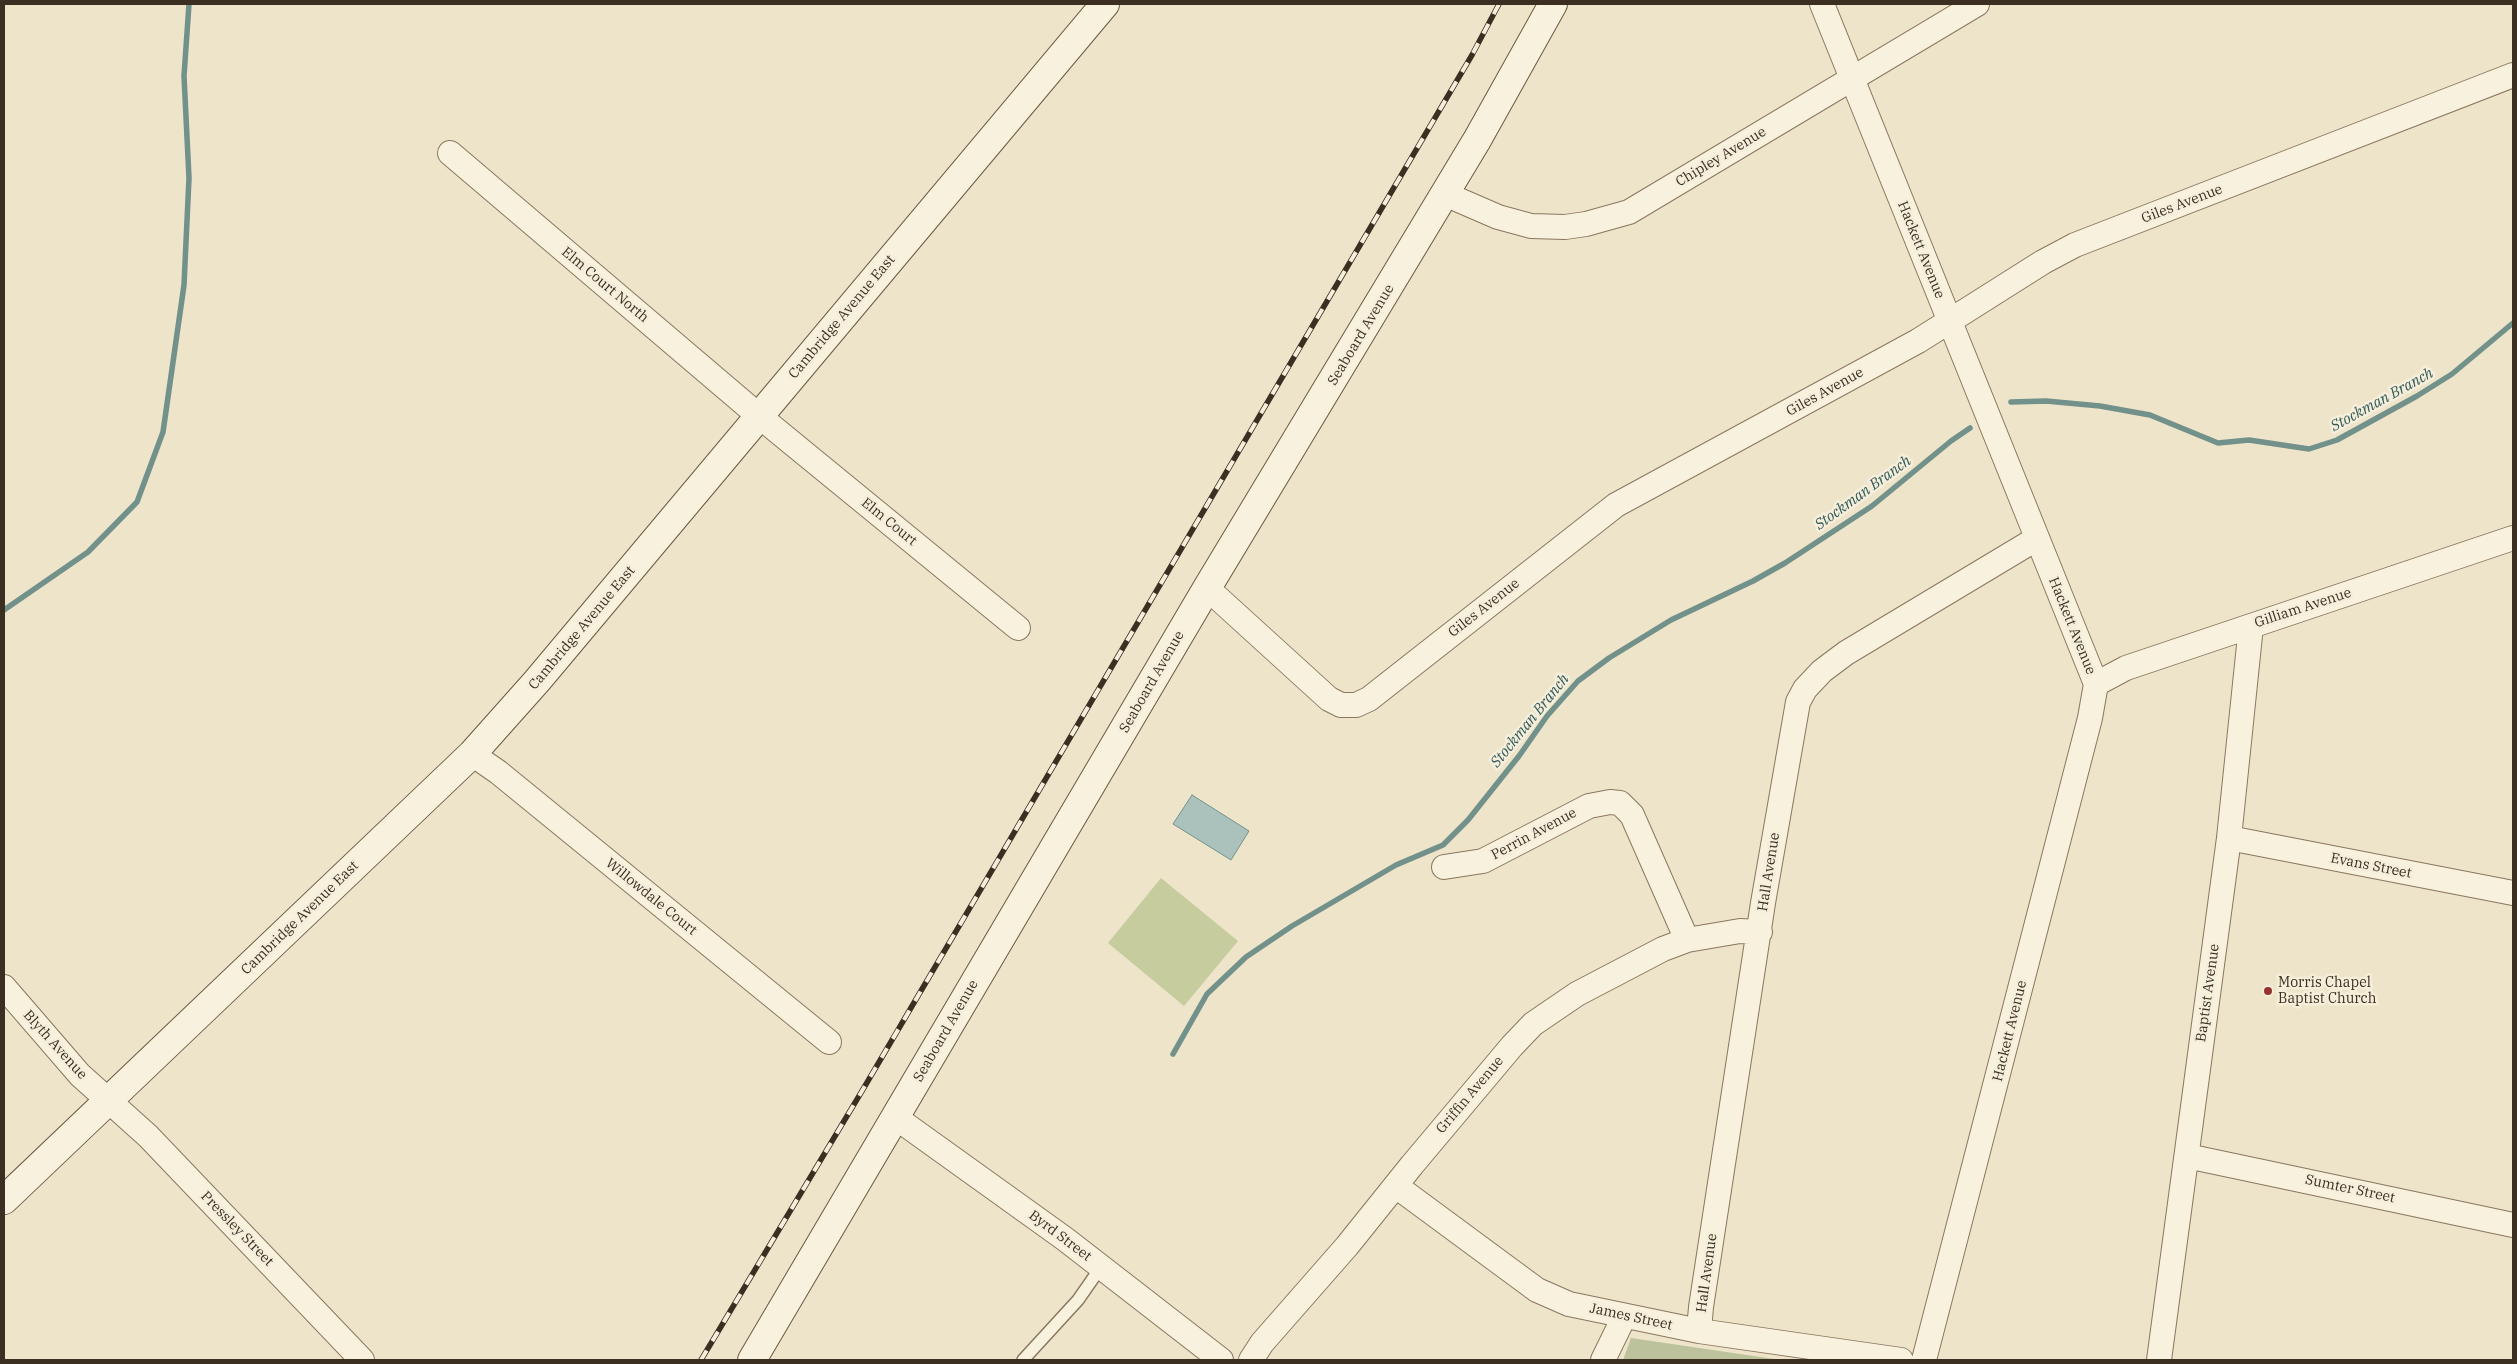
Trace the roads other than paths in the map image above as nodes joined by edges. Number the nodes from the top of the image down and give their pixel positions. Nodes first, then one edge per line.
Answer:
1 (1105, 4) edge
2 (1552, 4) edge
3 (1822, 4) edge
4 (1977, 4) edge
5 (2513, 75) edge
6 (1852, 77) junction
7 (450, 153) dead end
8 (1445, 194) junction
9 (1950, 322) junction
10 (759, 416) junction
11 (2513, 538) edge
12 (2036, 539) junction
13 (1207, 588) junction
14 (2251, 626) junction
15 (1018, 628) dead end
16 (2096, 684) junction
17 (472, 754) junction
18 (2229, 838) junction
19 (1444, 867) dead end
20 (2513, 893) edge
21 (1760, 932) junction
22 (1687, 940) junction
23 (4, 987) edge
24 (829, 1042) dead end
25 (108, 1101) junction
26 (895, 1117) junction
27 (2187, 1156) junction
28 (1396, 1186) junction
29 (4, 1200) edge
30 (2513, 1225) edge
31 (1101, 1267) junction
32 (1624, 1317) junction
33 (1699, 1331) junction
34 (362, 1360) edge
35 (752, 1360) edge
36 (1023, 1360) edge
37 (1221, 1360) edge
38 (1251, 1360) edge
39 (1603, 1360) edge
40 (1901, 1360) edge
41 (1924, 1360) edge
42 (2159, 1360) edge

1 - 10 street, Cambridge Avenue East
2 - 8 street, Seaboard Avenue
3 - 6 street, Hackett Avenue
4 - 6 street, Chipley Avenue
5 - 9 street, Giles Avenue
6 - 8 street, Chipley Avenue
6 - 9 street, Hackett Avenue
7 - 10 street, Elm Court North
8 - 13 street, Seaboard Avenue
9 - 12 street, Hackett Avenue
9 - 13 street, Giles Avenue
10 - 15 street, Elm Court
10 - 17 street, Cambridge Avenue East
11 - 14 street, Gilliam Avenue
12 - 16 street, Hackett Avenue
12 - 21 street, Hall Avenue
13 - 26 street, Seaboard Avenue
14 - 16 street, Gilliam Avenue
14 - 18 street, Baptist Avenue
16 - 41 street, Hackett Avenue
17 - 24 street, Willowdale Court
17 - 25 street, Cambridge Avenue East
18 - 20 street, Evans Street
18 - 27 street, Baptist Avenue
19 - 22 street, Perrin Avenue
21 - 22 street, Griffin Avenue
21 - 33 street, Hall Avenue
22 - 28 street, Griffin Avenue
23 - 25 street, Blyth Avenue
25 - 29 street, Cambridge Avenue East
25 - 34 street, Pressley Street
26 - 31 street, Byrd Street
26 - 35 street, Seaboard Avenue
27 - 30 street, Sumter Street
27 - 42 street, Baptist Avenue
28 - 32 street, James Street
28 - 38 street, Griffin Avenue
31 - 36 lane
31 - 37 street, Byrd Street
32 - 33 street, James Street
32 - 39 street
33 - 40 street, James Street

